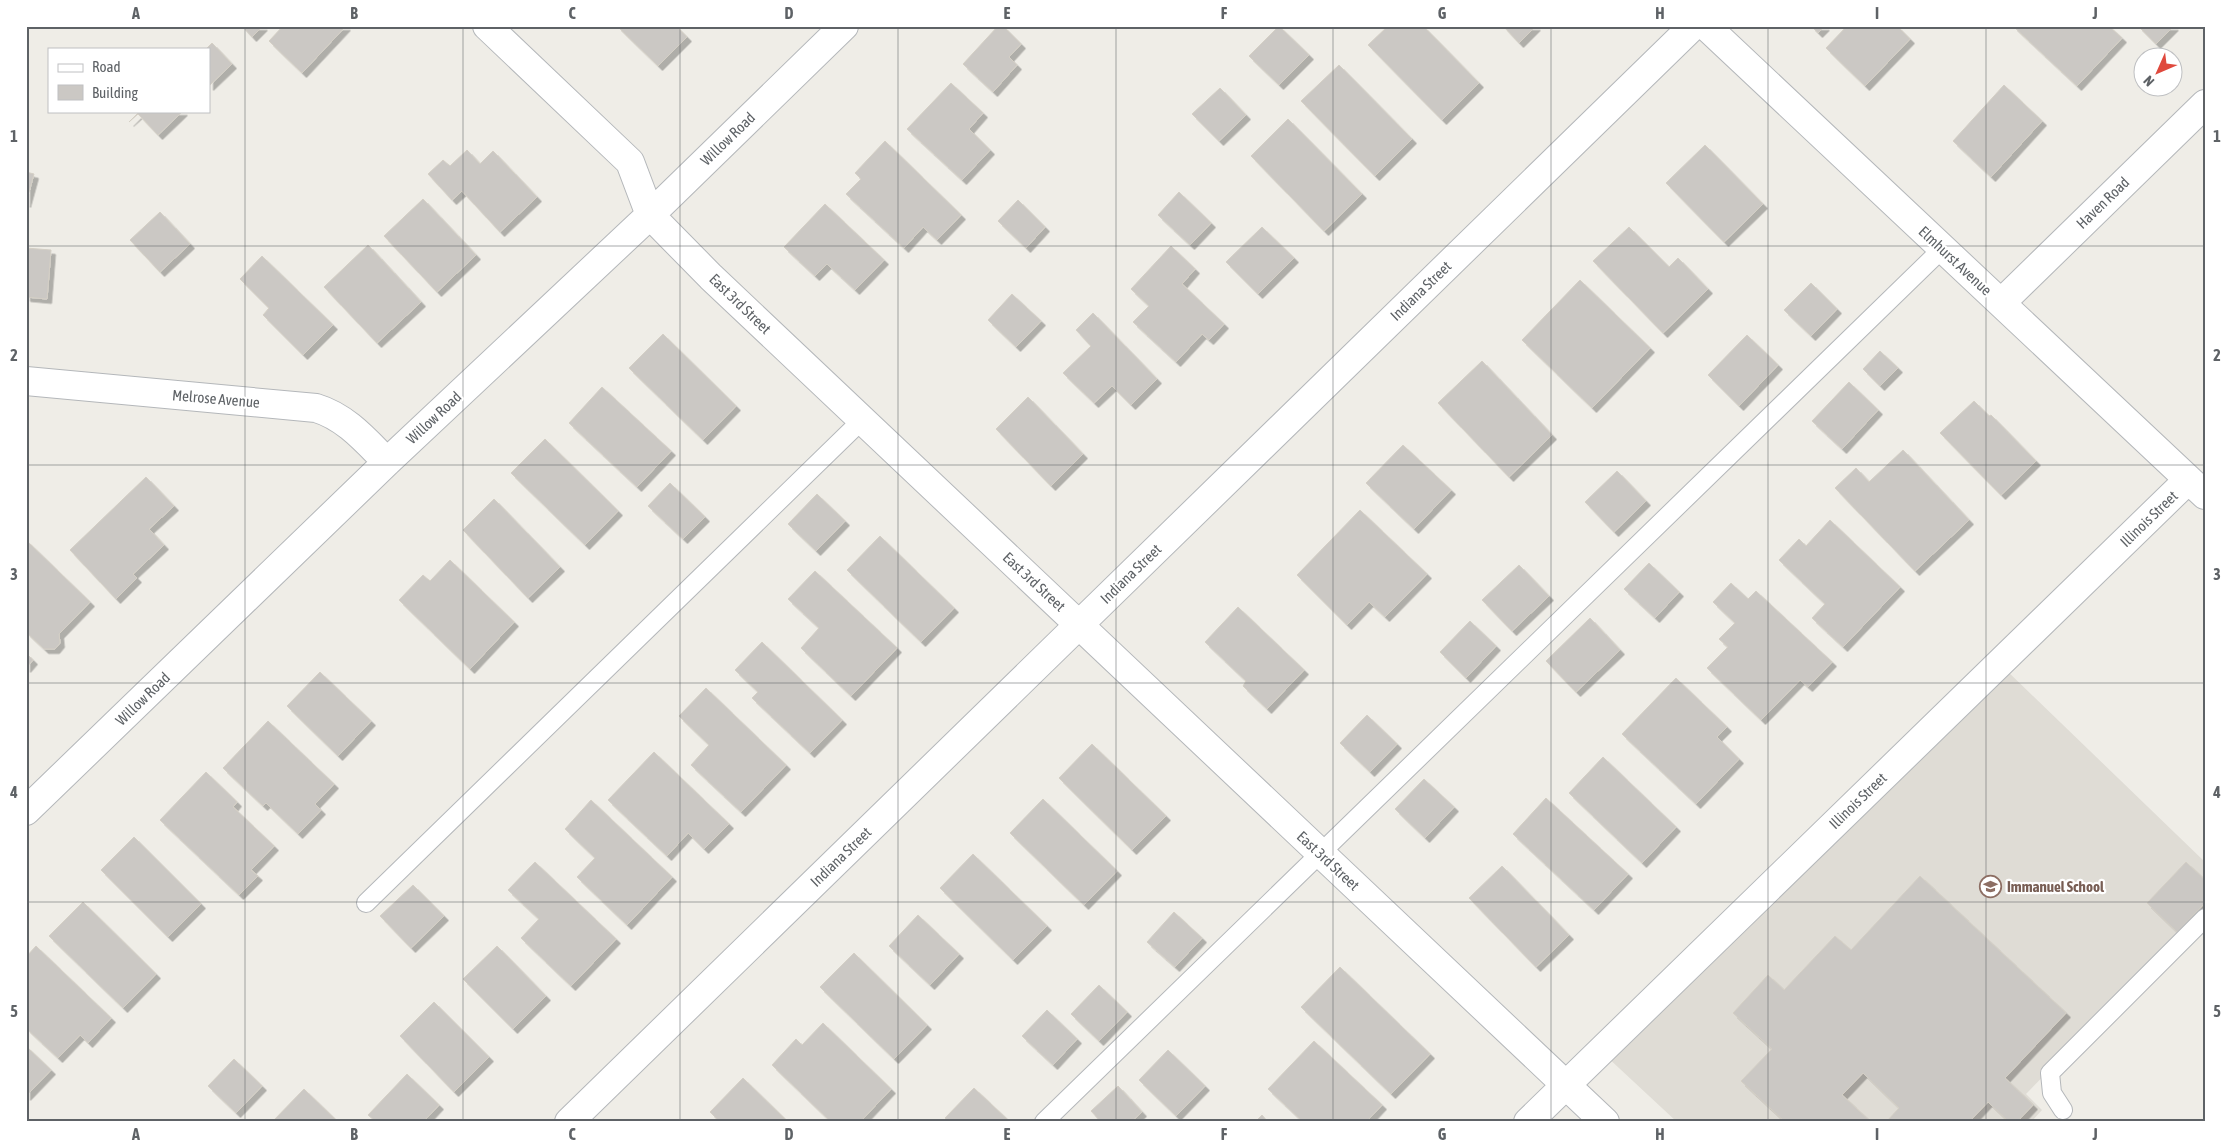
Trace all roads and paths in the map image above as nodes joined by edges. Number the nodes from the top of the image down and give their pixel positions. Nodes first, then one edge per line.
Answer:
1 (487, 26) edge
2 (844, 26) edge
3 (1693, 26) edge
4 (1706, 26) edge
5 (2205, 104) edge
6 (650, 215) junction
7 (1942, 248) junction
8 (2000, 303) junction
9 (26, 381) edge
10 (862, 420) junction
11 (387, 462) junction
12 (2197, 488) edge
13 (1079, 625) junction
14 (26, 811) edge
15 (1320, 854) junction
16 (366, 903) dead end
17 (2205, 918) edge
18 (1566, 1085) junction
19 (2063, 1110) dead end
20 (569, 1122) edge
21 (1044, 1122) edge
22 (1528, 1122) edge
23 (1605, 1122) edge

1 - 6 street, East 3rd Street
2 - 6 street, Willow Road
3 - 13 street, Indiana Street
4 - 7 street, Elmhurst Avenue
5 - 8 street, Haven Road
6 - 10 street, East 3rd Street
6 - 11 street, Willow Road
7 - 8 street, Elmhurst Avenue
7 - 15 lane
8 - 12 street, Elmhurst Avenue
9 - 11 street, Melrose Avenue
10 - 13 street, East 3rd Street
10 - 16 lane
11 - 14 street, Willow Road
12 - 18 street, Illinois Street
13 - 15 street, East 3rd Street
13 - 20 street, Indiana Street
15 - 18 street, East 3rd Street
15 - 21 lane
17 - 19 lane
18 - 22 street, Illinois Street
18 - 23 street, East 3rd Street

